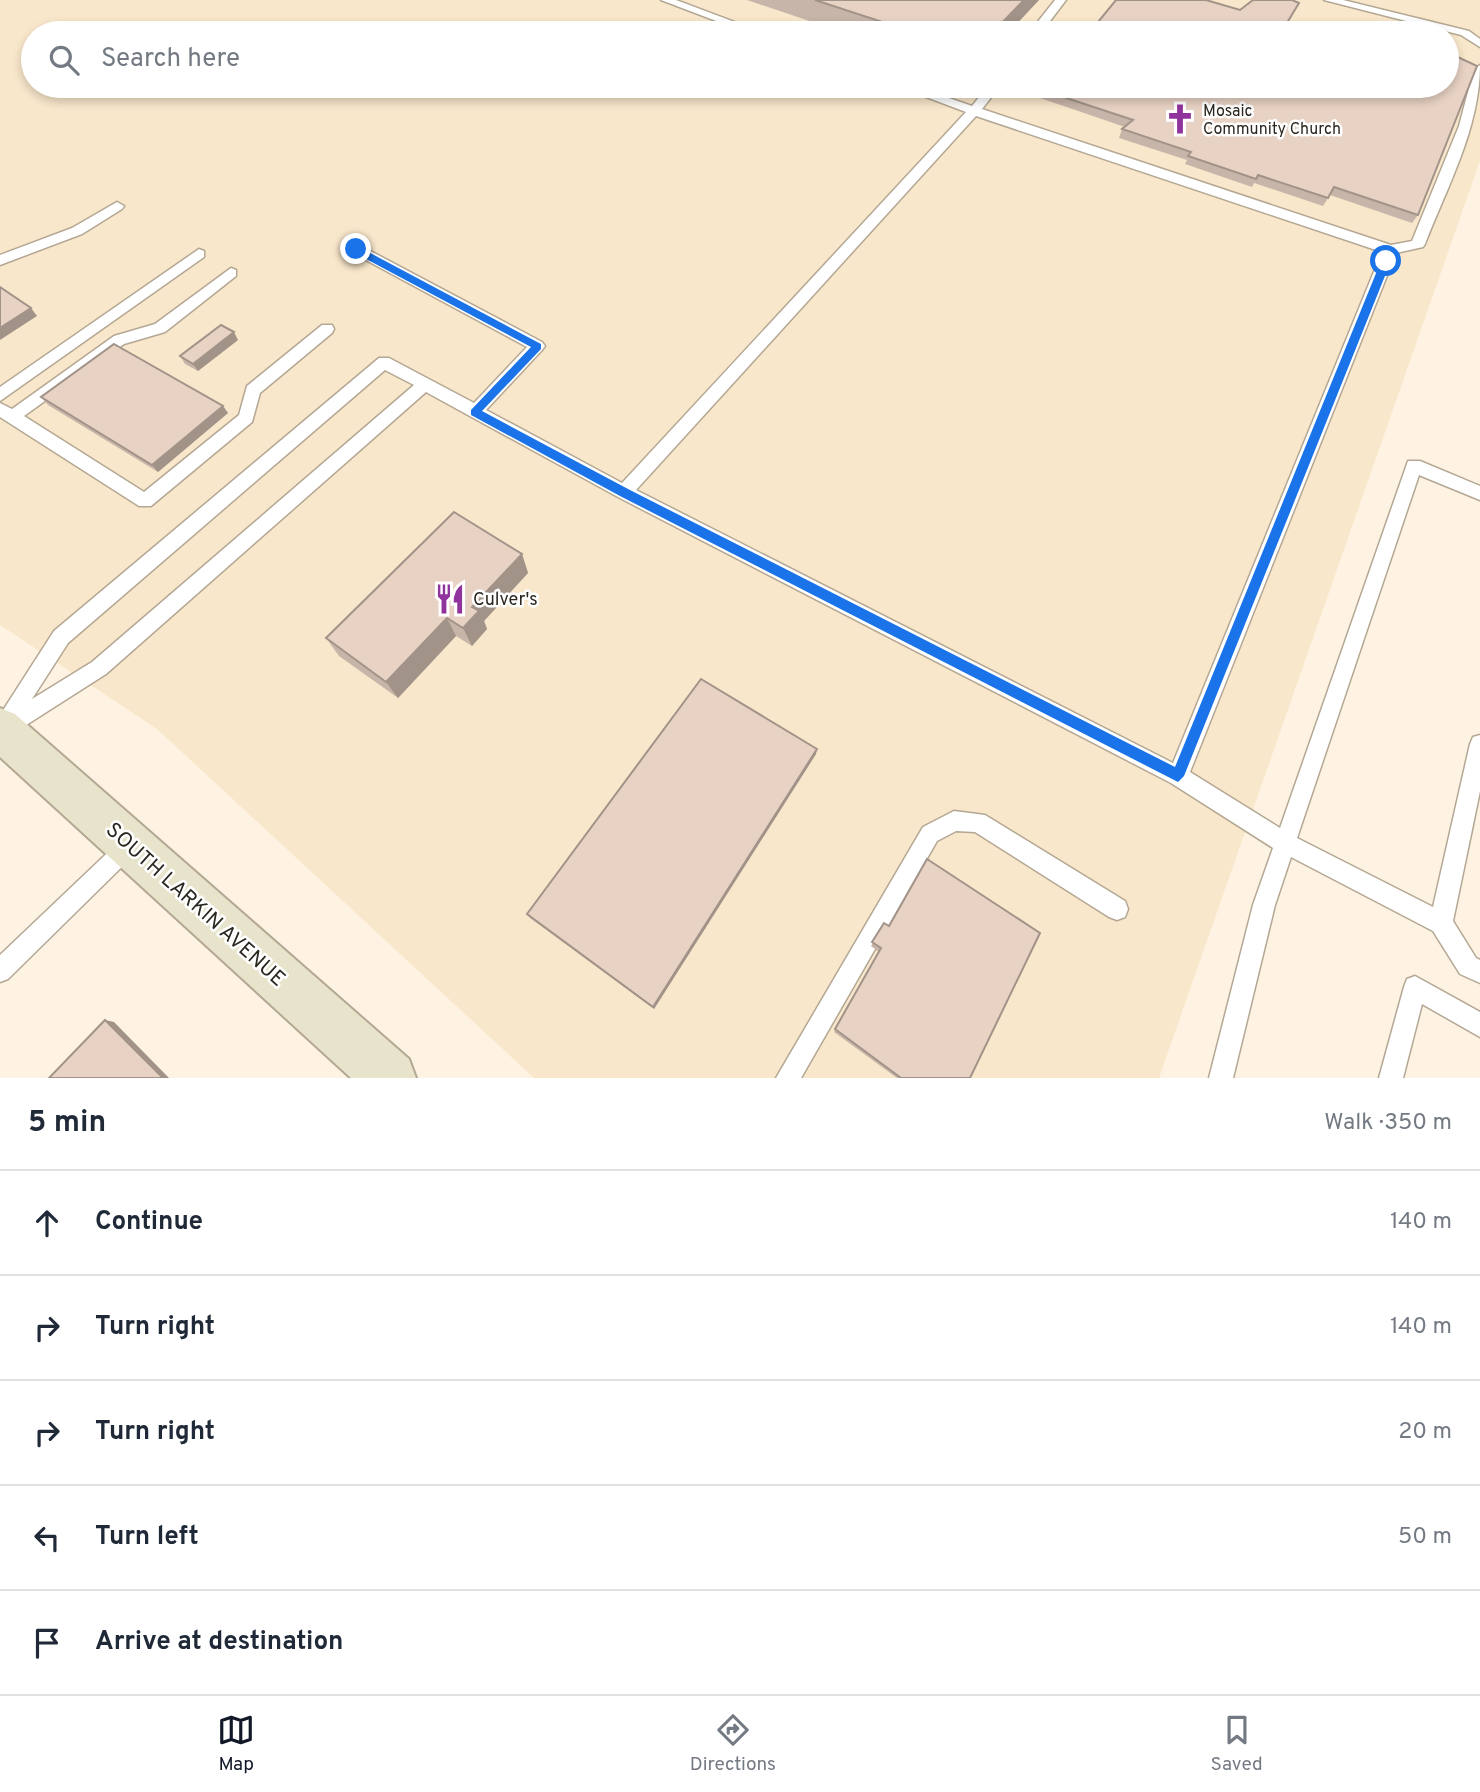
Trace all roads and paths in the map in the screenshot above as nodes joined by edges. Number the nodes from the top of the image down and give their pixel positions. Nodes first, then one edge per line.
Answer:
1 (666, 0) edge
2 (1061, 0) edge
3 (1329, 0) edge
4 (725, 21) edge
5 (1044, 21) edge
6 (1416, 21) edge
7 (1459, 32) edge
8 (1480, 44) edge
9 (1480, 69) edge
10 (937, 98) edge
11 (984, 98) edge
12 (974, 111) junction
13 (117, 206) dead end
14 (356, 249) dead end
15 (1390, 250) junction
16 (199, 254) dead end
17 (0, 260) edge
18 (231, 273) dead end
19 (327, 329) dead end
20 (424, 385) junction
21 (0, 395) edge
22 (475, 412) junction
23 (6, 413) edge
24 (624, 492) junction
25 (1480, 493) edge
26 (0, 727) edge
27 (1480, 744) edge
28 (1178, 776) junction
29 (1285, 843) junction
30 (130, 845) junction
31 (1116, 909) dead end
32 (1441, 923) junction
33 (0, 971) edge
34 (1480, 972) edge
35 (1480, 1024) edge
36 (390, 1078) edge
37 (788, 1078) edge
38 (1221, 1078) edge
39 (1391, 1078) edge

1 - 4 lane
2 - 5 lane
3 - 6 lane
7 - 8 lane
9 - 15 lane
10 - 12 lane
11 - 12 lane
12 - 15 lane
12 - 24 lane
13 - 17 lane
14 - 22 lane
15 - 28 lane
16 - 21 lane
18 - 23 lane
19 - 23 lane
20 - 22 lane
20 - 26 lane
20 - 26 lane
22 - 24 lane
24 - 28 lane
25 - 29 lane
26 - 30 main road, SOUTH LARKIN AVENUE
27 - 32 lane
28 - 29 lane
29 - 32 lane
29 - 38 lane
30 - 33 lane
30 - 36 main road, SOUTH LARKIN AVENUE
31 - 37 lane
32 - 34 lane
35 - 39 lane

